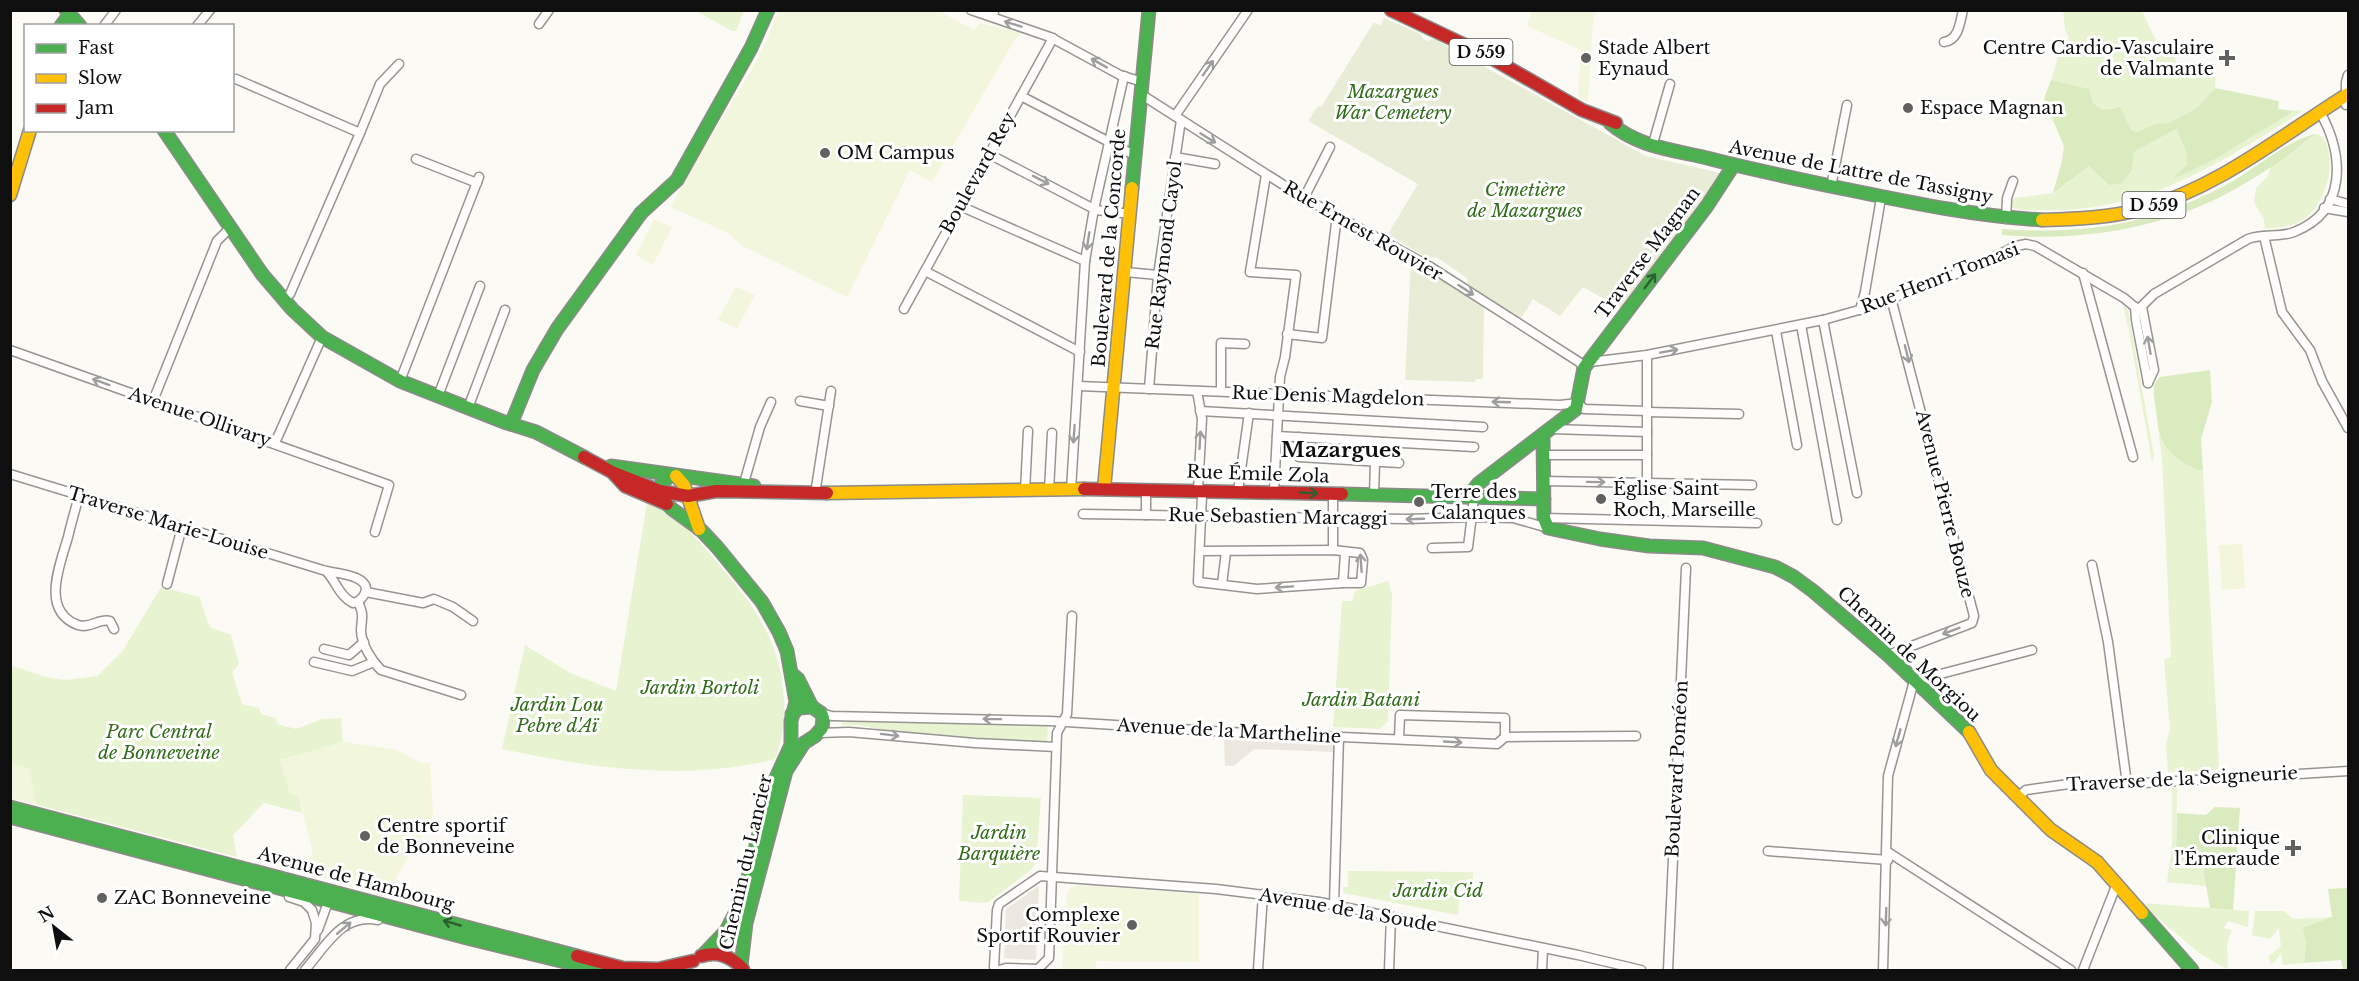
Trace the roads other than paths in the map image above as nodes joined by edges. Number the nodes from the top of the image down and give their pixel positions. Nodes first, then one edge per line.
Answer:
1 (116, 10) edge
2 (210, 10) edge
3 (549, 10) edge
4 (768, 10) edge
5 (971, 10) edge
6 (1149, 10) edge
7 (1248, 10) edge
8 (1391, 10) edge
9 (1964, 10) edge
10 (68, 12) edge
11 (78, 24) edge
12 (106, 24) edge
13 (199, 24) edge
14 (539, 24) dead end
15 (1053, 38) junction
16 (1944, 42) dead end
17 (399, 64) dead end
18 (1124, 76) junction
19 (236, 79) dead end
20 (1143, 80) junction
21 (1670, 84) dead end
22 (2347, 93) edge
23 (1142, 94) junction
24 (1021, 96) junction
25 (1847, 105) dead end
26 (2322, 115) junction
27 (1178, 118) junction
28 (29, 132) edge
29 (165, 132) edge
30 (360, 133) junction
31 (1108, 143) junction
32 (1659, 144) junction
33 (1330, 147) dead end
34 (989, 153) junction
35 (1136, 156) junction
36 (1175, 157) junction
37 (416, 159) dead end
38 (1215, 164) dead end
39 (1733, 166) junction
40 (1266, 175) junction
41 (2013, 181) dead end
42 (1831, 187) junction
43 (10, 195) edge
44 (1304, 198) junction
45 (1881, 198) junction
46 (2330, 199) junction
47 (2349, 204) edge
48 (960, 206) junction
49 (2324, 208) junction
50 (1094, 209) junction
51 (2349, 212) edge
52 (1131, 213) junction
53 (1337, 215) junction
54 (2006, 219) junction
55 (230, 228) junction
56 (2264, 236) junction
57 (1085, 261) junction
58 (925, 271) junction
59 (1125, 272) junction
60 (2083, 273) junction
61 (1158, 275) junction
62 (480, 286) dead end
63 (1891, 298) junction
64 (283, 300) junction
65 (2138, 307) junction
66 (904, 309) dead end
67 (505, 310) dead end
68 (1860, 310) junction
69 (1823, 320) junction
70 (1801, 325) junction
71 (1776, 331) junction
72 (1287, 334) junction
73 (322, 337) junction
74 (1245, 344) dead end
75 (10, 350) edge
76 (1080, 352) junction
77 (1647, 355) junction
78 (1587, 365) junction
79 (400, 381) junction
80 (1078, 386) junction
81 (1114, 388) junction
82 (1149, 389) junction
83 (831, 391) dead end
84 (1197, 391) junction
85 (1221, 391) junction
86 (1278, 394) junction
87 (438, 396) junction
88 (153, 401) junction
89 (800, 401) dead end
90 (771, 402) dead end
91 (1578, 403) junction
92 (1560, 405) junction
93 (829, 406) junction
94 (517, 407) junction
95 (468, 408) junction
96 (1200, 411) junction
97 (1647, 412) junction
98 (1249, 413) junction
99 (1277, 414) junction
100 (1739, 414) dead end
101 (1566, 418) junction
102 (511, 424) junction
103 (1483, 427) dead end
104 (2349, 428) edge
105 (1028, 431) dead end
106 (536, 432) junction
107 (1548, 432) junction
108 (1647, 432) junction
109 (1052, 433) dead end
110 (1276, 436) junction
111 (1299, 437) junction
112 (275, 443) junction
113 (1797, 445) dead end
114 (1474, 447) dead end
115 (1543, 455) junction
116 (1647, 455) junction
117 (2133, 457) dead end
118 (1375, 462) junction
119 (1400, 463) dead end
120 (607, 468) junction
121 (10, 474) edge
122 (673, 475) junction
123 (1544, 481) junction
124 (744, 483) junction
125 (1647, 483) junction
126 (1752, 485) dead end
127 (1104, 489) junction
128 (1146, 489) junction
129 (1071, 490) junction
130 (1198, 490) junction
131 (660, 491) junction
132 (769, 491) junction
133 (1025, 491) junction
134 (1049, 491) junction
135 (1238, 491) junction
136 (1274, 491) junction
137 (1857, 493) dead end
138 (815, 494) junction
139 (1333, 494) junction
140 (1374, 495) junction
141 (79, 496) junction
142 (688, 496) junction
143 (1471, 498) junction
144 (1544, 499) junction
145 (666, 504) junction
146 (1083, 514) dead end
147 (1146, 515) junction
148 (1201, 517) junction
149 (1473, 517) junction
150 (1333, 519) junction
151 (1838, 520) dead end
152 (1546, 523) junction
153 (1757, 523) dead end
154 (182, 527) junction
155 (699, 529) junction
156 (375, 532) dead end
157 (1432, 548) dead end
158 (1333, 550) junction
159 (1200, 551) junction
160 (1226, 552) junction
161 (1345, 553) junction
162 (2092, 565) dead end
163 (1686, 568) dead end
164 (326, 571) junction
165 (1343, 583) junction
166 (167, 584) dead end
167 (1222, 584) junction
168 (366, 591) junction
169 (358, 602) junction
170 (1072, 616) dead end
171 (473, 621) dead end
172 (114, 629) dead end
173 (364, 642) junction
174 (324, 649) dead end
175 (2032, 650) dead end
176 (1888, 656) junction
177 (314, 662) dead end
178 (374, 663) junction
179 (791, 673) junction
180 (1914, 681) junction
181 (461, 695) dead end
182 (817, 710) junction
183 (791, 721) junction
184 (1062, 722) junction
185 (815, 735) junction
186 (1340, 736) junction
187 (1636, 736) dead end
188 (1505, 737) junction
189 (1399, 739) junction
190 (1056, 747) junction
191 (2349, 771) edge
192 (2127, 784) junction
193 (2018, 796) junction
194 (10, 807) edge
195 (10, 817) edge
196 (1768, 851) dead end
197 (1888, 856) junction
198 (1050, 877) junction
199 (251, 879) junction
200 (2116, 886) junction
201 (1263, 894) junction
202 (330, 902) junction
203 (1334, 905) junction
204 (409, 910) junction
205 (1391, 917) junction
206 (412, 924) junction
207 (315, 939) junction
208 (1543, 948) junction
209 (694, 962) edge
210 (742, 968) edge
211 (290, 970) edge
212 (305, 970) edge
213 (598, 970) edge
214 (998, 970) edge
215 (1258, 970) edge
216 (1389, 970) edge
217 (1542, 970) edge
218 (1641, 970) edge
219 (1668, 970) edge
220 (1883, 970) edge
221 (2071, 970) edge
222 (2083, 970) edge
223 (2192, 970) edge

1 - 12 street
2 - 13 street
3 - 14 street
4 - 94 street
15 -> 5 street
6 - 20 street, Boulevard de la Concorde
27 -> 7 street
8 - 32 street, Avenue de Lattre de Tassigny / D 559
9 - 16 street
10 - 11 street
18 -> 15 street
15 - 24 street, Boulevard Rey
17 - 30 street
18 - 20 street
18 - 31 street
19 - 30 street
20 - 23 street, Boulevard de la Concorde
21 - 32 street
22 - 26 street, Avenue de Lattre de Tassigny / D 559
23 - 27 street, Rue Ernest Rouvier
23 - 35 street, Boulevard de la Concorde
24 - 31 street
24 - 34 street, Boulevard Rey
25 - 42 street
26 - 46 street
26 - 54 street, Avenue de Lattre de Tassigny / D 559
27 - 36 street, Rue Raymond Cayol
27 -> 40 street, Rue Ernest Rouvier
28 - 43 street
29 - 55 street
30 - 64 street
31 - 35 street
31 - 50 street
32 - 39 street, Avenue de Lattre de Tassigny / D 559
33 - 44 street
34 - 48 street, Boulevard Rey
34 -> 50 street
35 - 52 street, Boulevard de la Concorde
36 - 38 street
36 - 61 street, Rue Raymond Cayol
37 - 79 street
39 - 42 street, Avenue de Lattre de Tassigny / D 559
78 -> 39 street, Traverse Magnan
40 - 44 street, Rue Ernest Rouvier
40 - 72 street
41 - 54 street
42 - 45 street, Avenue de Lattre de Tassigny / D 559
44 - 53 street, Rue Ernest Rouvier
45 - 54 street, Avenue de Lattre de Tassigny / D 559
45 - 68 street
46 - 47 street
46 - 49 street
48 - 57 street
48 - 58 street, Boulevard Rey
49 - 51 street
49 - 56 street
50 - 52 street
50 -> 57 street
52 - 59 street, Boulevard de la Concorde
53 - 72 street
53 -> 78 street, Rue Ernest Rouvier
55 - 64 street
55 - 88 street
56 - 65 street
56 - 104 street
57 - 76 street
58 - 66 street, Boulevard Rey
58 - 76 street
59 - 61 street
59 - 81 street, Boulevard de la Concorde
60 - 63 street, Rue Henri Tomasi
60 - 65 street, Rue Henri Tomasi
60 - 117 street
61 - 82 street, Rue Raymond Cayol
62 - 87 street
63 - 68 street, Rue Henri Tomasi
63 -> 176 street, Avenue Pierre Bouze
64 - 73 street
65 -> 65 street
67 - 95 street
68 - 69 street, Rue Henri Tomasi
69 - 70 street, Rue Henri Tomasi
69 - 137 street
70 - 71 street, Rue Henri Tomasi
70 - 151 street
77 -> 71 street, Rue Henri Tomasi
71 - 113 street
72 - 86 street
73 - 79 street
73 - 112 street
74 - 85 street
88 -> 75 street, Avenue Ollivary
76 - 80 street
77 - 78 street, Rue Henri Tomasi
77 - 97 street
78 - 91 street
79 - 87 street
80 - 81 street, Rue Denis Magdelon
80 -> 129 street
81 - 82 street, Rue Denis Magdelon
81 - 127 street, Boulevard de la Concorde
82 - 84 street, Rue Denis Magdelon
83 - 93 street
84 - 85 street, Rue Denis Magdelon
84 - 96 street
85 - 86 street, Rue Denis Magdelon
92 -> 86 street, Rue Denis Magdelon
86 - 99 street
87 - 95 street
88 - 112 street, Avenue Ollivary
89 - 93 street
90 - 124 street
91 - 92 street, Rue Denis Magdelon
91 - 97 street, Rue Denis Magdelon
91 - 101 street
92 - 101 street
93 - 138 street
94 - 102 street
94 - 106 street
95 - 102 street
96 - 98 street
130 -> 96 street
97 - 100 street, Rue Denis Magdelon
97 - 108 street
98 - 99 street
98 - 135 street
99 - 103 street
99 - 110 street
101 - 107 street
102 - 106 street
105 - 133 street
106 - 120 street
107 - 108 street
107 - 115 street
107 - 143 street
108 - 116 street
109 - 134 street
110 - 111 street
110 - 136 street
111 - 114 street
111 - 118 street
112 - 156 street, Avenue Ollivary
115 - 116 street
115 - 123 street
116 - 125 street
118 - 119 street
118 - 140 street
120 - 122 street
120 - 131 street
120 - 145 street
121 - 141 street, Traverse Marie-Louise
122 - 124 street
122 - 131 street
122 - 142 street, Chemin du Lancier
123 -> 125 street
123 - 144 street
124 - 132 street
125 - 126 street
127 - 128 street, Rue Émile Zola
127 - 129 street, Rue Émile Zola
128 - 130 street, Rue Émile Zola
128 - 147 street
129 - 134 street, Rue Émile Zola
130 - 135 street, Rue Émile Zola
130 - 148 street
131 - 142 street
131 - 145 street, Chemin du Lancier
132 - 138 street, Rue Émile Zola
132 - 142 street
133 - 134 street, Rue Émile Zola
133 - 138 street, Rue Émile Zola
135 - 136 street, Rue Émile Zola
136 -> 139 street, Rue Émile Zola
139 - 140 street, Rue Émile Zola
139 - 150 street
140 - 143 street, Rue Émile Zola
141 - 154 street, Traverse Marie-Louise
141 - 172 street
142 - 145 street
142 - 155 street, Chemin du Lancier
143 - 144 street, Rue Émile Zola
143 - 149 street
144 - 152 street
145 - 155 street, Chemin du Lancier
146 - 147 street, Rue Sebastien Marcaggi
147 - 148 street, Rue Sebastien Marcaggi
148 - 150 street, Rue Sebastien Marcaggi
148 - 159 street
149 -> 150 street, Rue Sebastien Marcaggi
149 - 152 street, Chemin de Morgiou
149 - 157 street
150 - 158 street
152 - 153 street
152 - 176 street, Chemin de Morgiou
154 - 164 street, Traverse Marie-Louise
154 - 166 street
155 - 179 street, Chemin du Lancier
158 - 160 street
158 - 161 street
159 - 160 street
159 - 167 street
160 - 167 street
161 - 165 street
165 -> 161 street
162 - 192 street
163 - 219 street, Boulevard Poméon
164 - 168 street, Traverse Marie-Louise
164 - 169 street
165 -> 167 street
168 - 169 street
168 - 171 street
169 - 173 street
170 - 184 street
173 - 174 street
173 - 178 street
175 - 180 street
176 - 180 street, Chemin de Morgiou
177 - 178 street
178 - 181 street
179 - 182 street, Chemin du Lancier
179 - 183 street, Chemin du Lancier
180 - 193 street, Chemin de Morgiou
180 -> 197 street
182 - 183 street
184 -> 182 street, Avenue de la Martheline
182 - 185 street
183 - 185 street
183 - 209 street, Chemin du Lancier
184 - 186 street, Avenue de la Martheline
184 - 190 street
185 -> 190 street
185 - 210 street, Chemin du Lancier
186 - 189 street, Avenue de la Martheline
186 - 203 street
187 - 188 street, Avenue de la Martheline
189 -> 188 street, Avenue de la Martheline
188 - 189 street
190 - 198 street
191 - 192 street, Traverse de la Seigneurie
192 - 193 street, Traverse de la Seigneurie
193 - 200 street, Chemin de Morgiou
194 - 204 street, Avenue de Hambourg
195 - 199 street, Avenue de Hambourg
196 - 197 street
197 -> 220 street
197 - 221 street
198 - 201 street, Avenue de la Soude
198 - 214 street
198 - 214 street
199 - 202 street, Avenue de Hambourg
199 - 207 street
200 - 222 street
200 - 223 street, Chemin de Morgiou
201 - 203 street, Avenue de la Soude
201 - 215 street
202 - 204 street
202 - 206 street, Avenue de Hambourg
202 - 207 street
203 - 205 street, Avenue de la Soude
209 -> 204 street, Avenue de Hambourg
205 - 208 street, Avenue de la Soude
205 - 216 street
212 -> 206 street
206 - 213 street, Avenue de Hambourg
207 - 211 street
208 - 217 street
208 - 218 street, Avenue de la Soude
209 - 210 street

